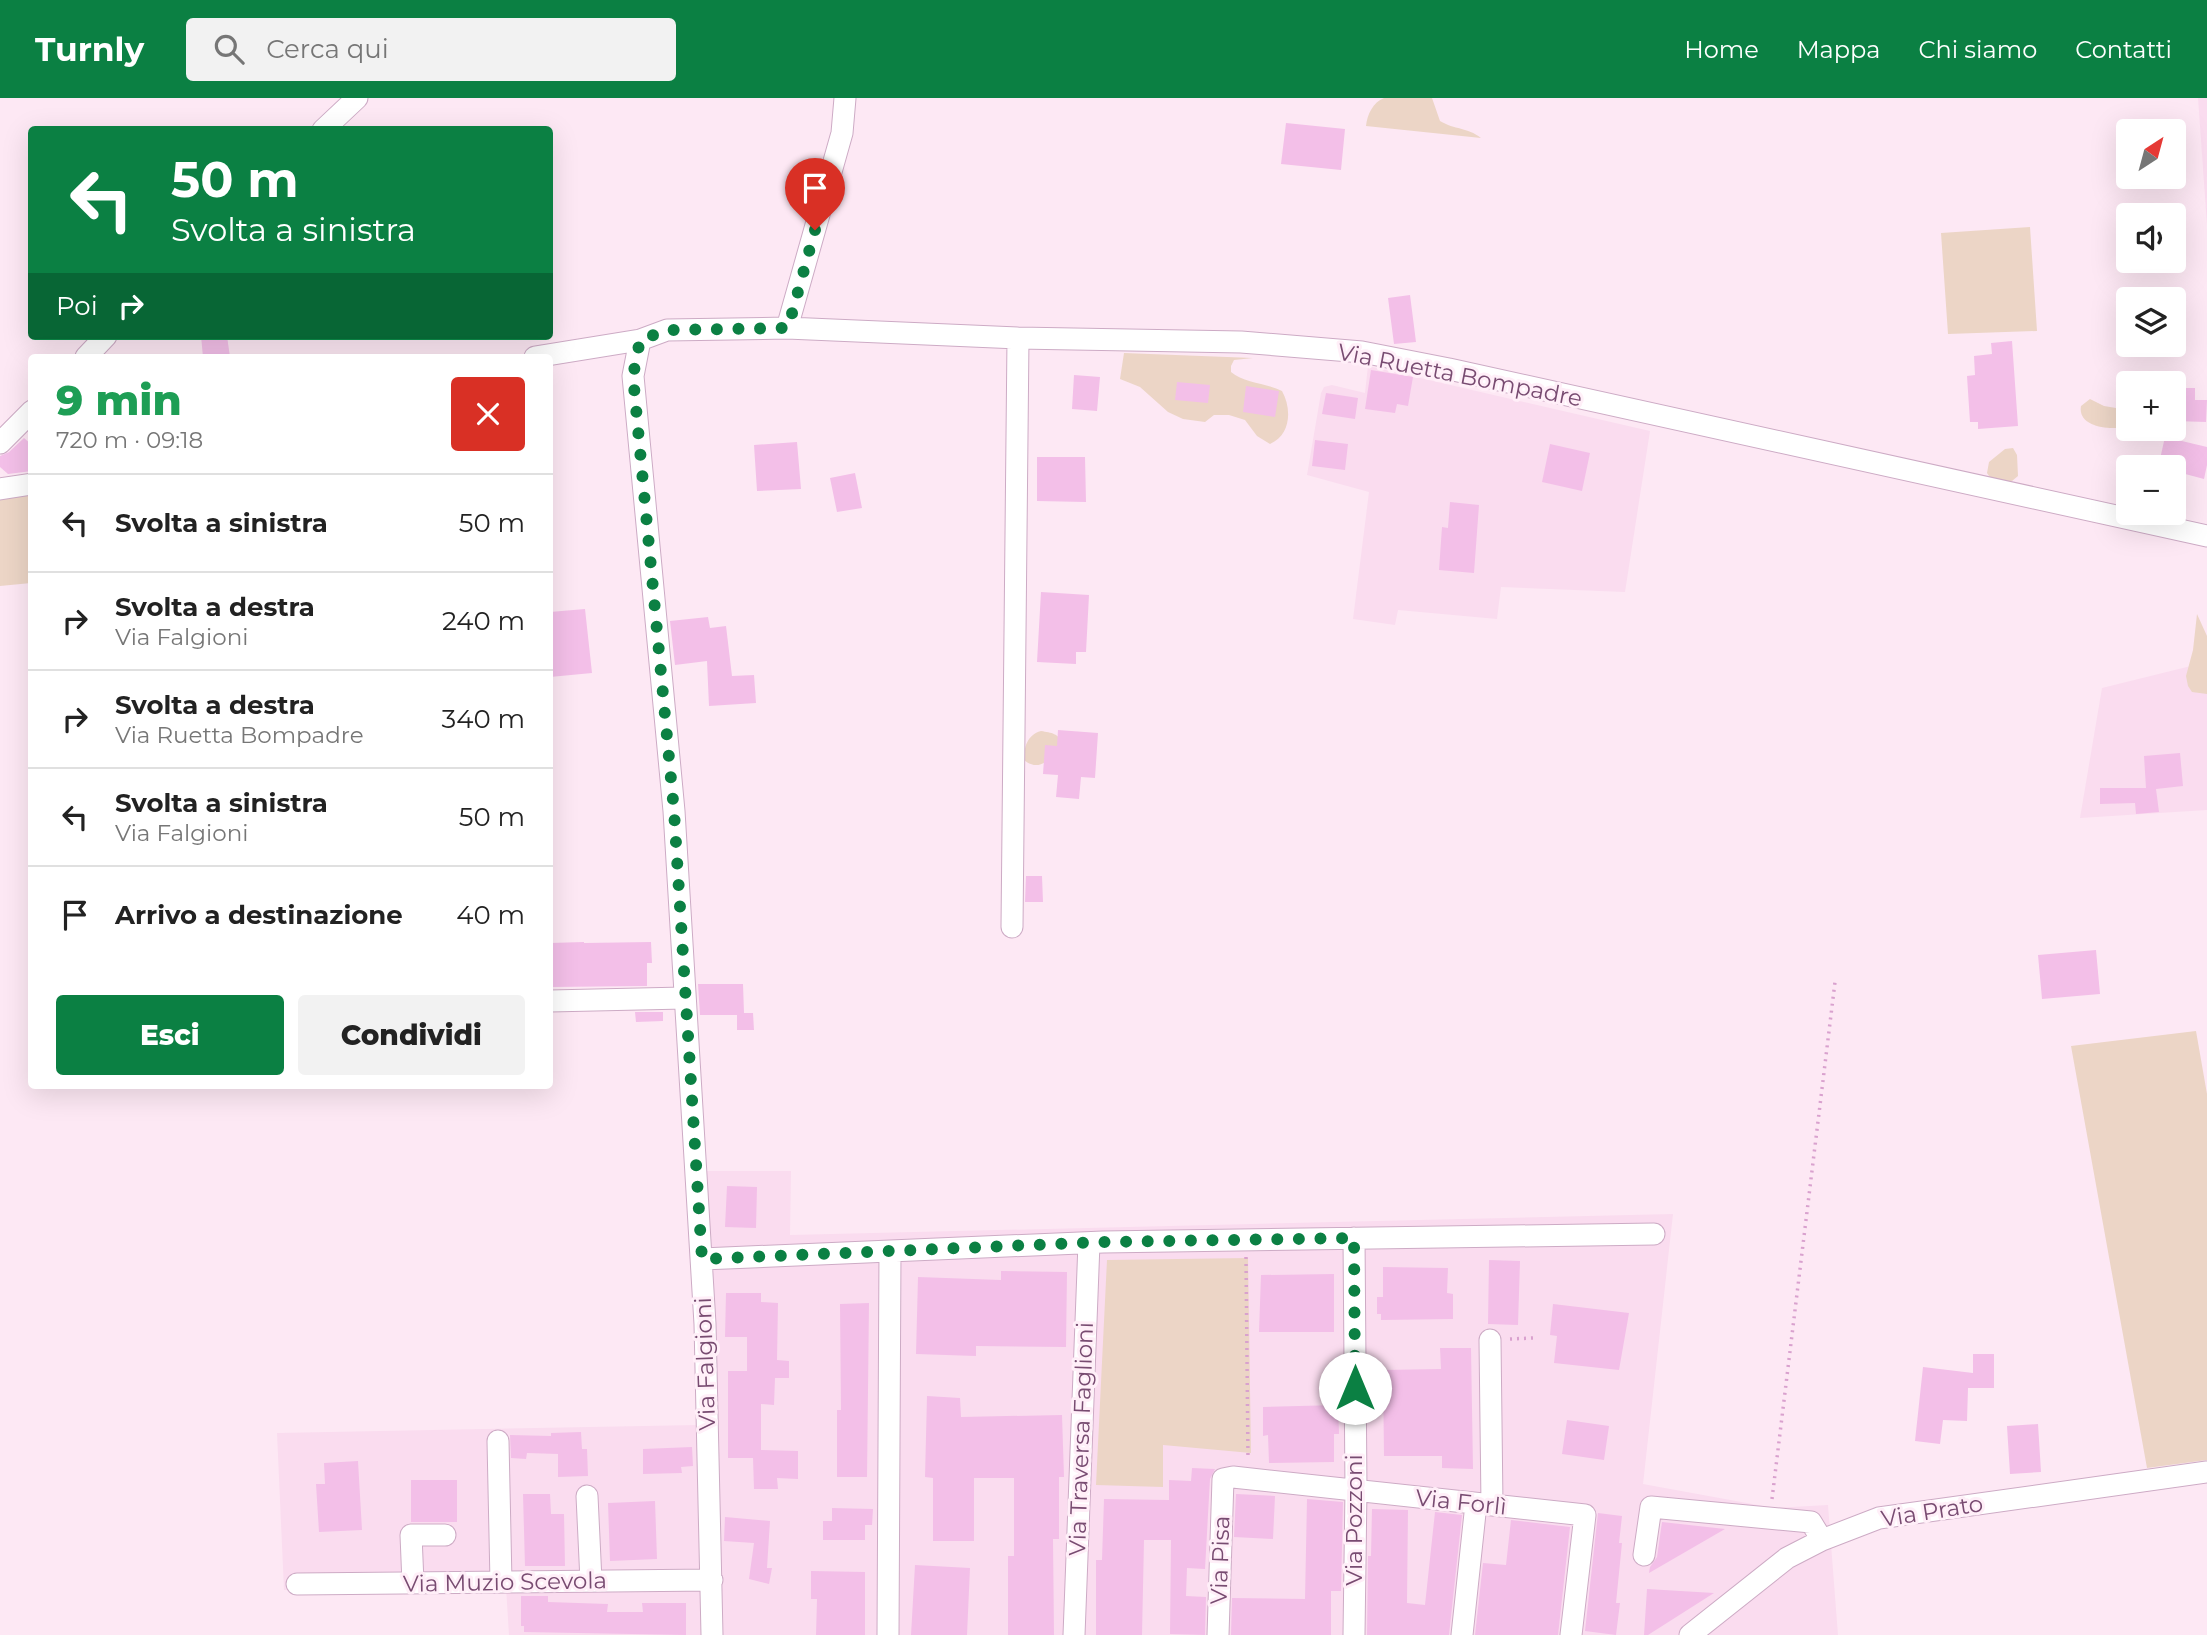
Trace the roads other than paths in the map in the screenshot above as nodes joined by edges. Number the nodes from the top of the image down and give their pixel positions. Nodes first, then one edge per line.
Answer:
1 (357, 98) edge
2 (845, 98) edge
3 (327, 126) edge
4 (788, 328) junction
5 (1018, 338) junction
6 (102, 340) edge
7 (640, 340) junction
8 (89, 354) edge
9 (553, 354) edge
10 (28, 415) edge
11 (0, 443) edge
12 (28, 485) edge
13 (0, 489) edge
14 (2207, 536) edge
15 (1012, 927) dead end
16 (684, 999) junction
17 (553, 1001) edge
18 (1654, 1234) dead end
19 (1354, 1238) junction
20 (1089, 1243) junction
21 (890, 1252) junction
22 (702, 1259) junction
23 (1490, 1340) dead end
24 (498, 1441) dead end
25 (2207, 1472) edge
26 (1223, 1484) joint
27 (1356, 1489) junction
28 (587, 1496) dead end
29 (1484, 1504) junction
30 (445, 1535) dead end
31 (1822, 1540) junction
32 (1644, 1555) dead end
33 (712, 1580) junction
34 (591, 1581) junction
35 (500, 1582) junction
36 (413, 1583) junction
37 (298, 1584) dead end
38 (1692, 1634) edge
39 (712, 1635) edge
40 (888, 1635) edge
41 (1074, 1635) edge
42 (1218, 1635) edge
43 (1354, 1635) edge
44 (1462, 1635) edge
45 (1571, 1635) edge

1 - 3 street
2 - 4 street
4 - 5 street, Via Ruetta Bompadre
4 - 7 street, Via Ruetta Bompadre
5 - 14 street, Via Ruetta Bompadre
5 - 15 street
6 - 8 street
7 - 9 street, Via Ruetta Bompadre
7 - 16 street, Via Falgioni
10 - 11 street
12 - 13 street
16 - 17 street
16 - 22 street, Via Falgioni
18 - 19 street
19 - 20 street
19 - 27 street, Via Pozzoni
20 - 21 street
20 - 41 street, Via Traversa Faglioni
21 - 22 street
21 - 40 street
22 - 33 street, Via Falgioni
23 - 29 street
24 - 35 street
25 - 31 street, Via Prato
26 - 27 street, Via Forlì
26 - 42 street, Via Pisa
27 - 29 street, Via Forlì
27 - 43 street, Via Pozzoni
28 - 34 street
29 - 44 street
29 - 45 street, Via Forlì
30 - 36 street
31 - 32 street
31 - 38 street, Via Prato
33 - 34 street, Via Muzio Scevola
33 - 39 street, Via Falgioni
34 - 35 street, Via Muzio Scevola
35 - 36 street, Via Muzio Scevola
36 - 37 street, Via Muzio Scevola

